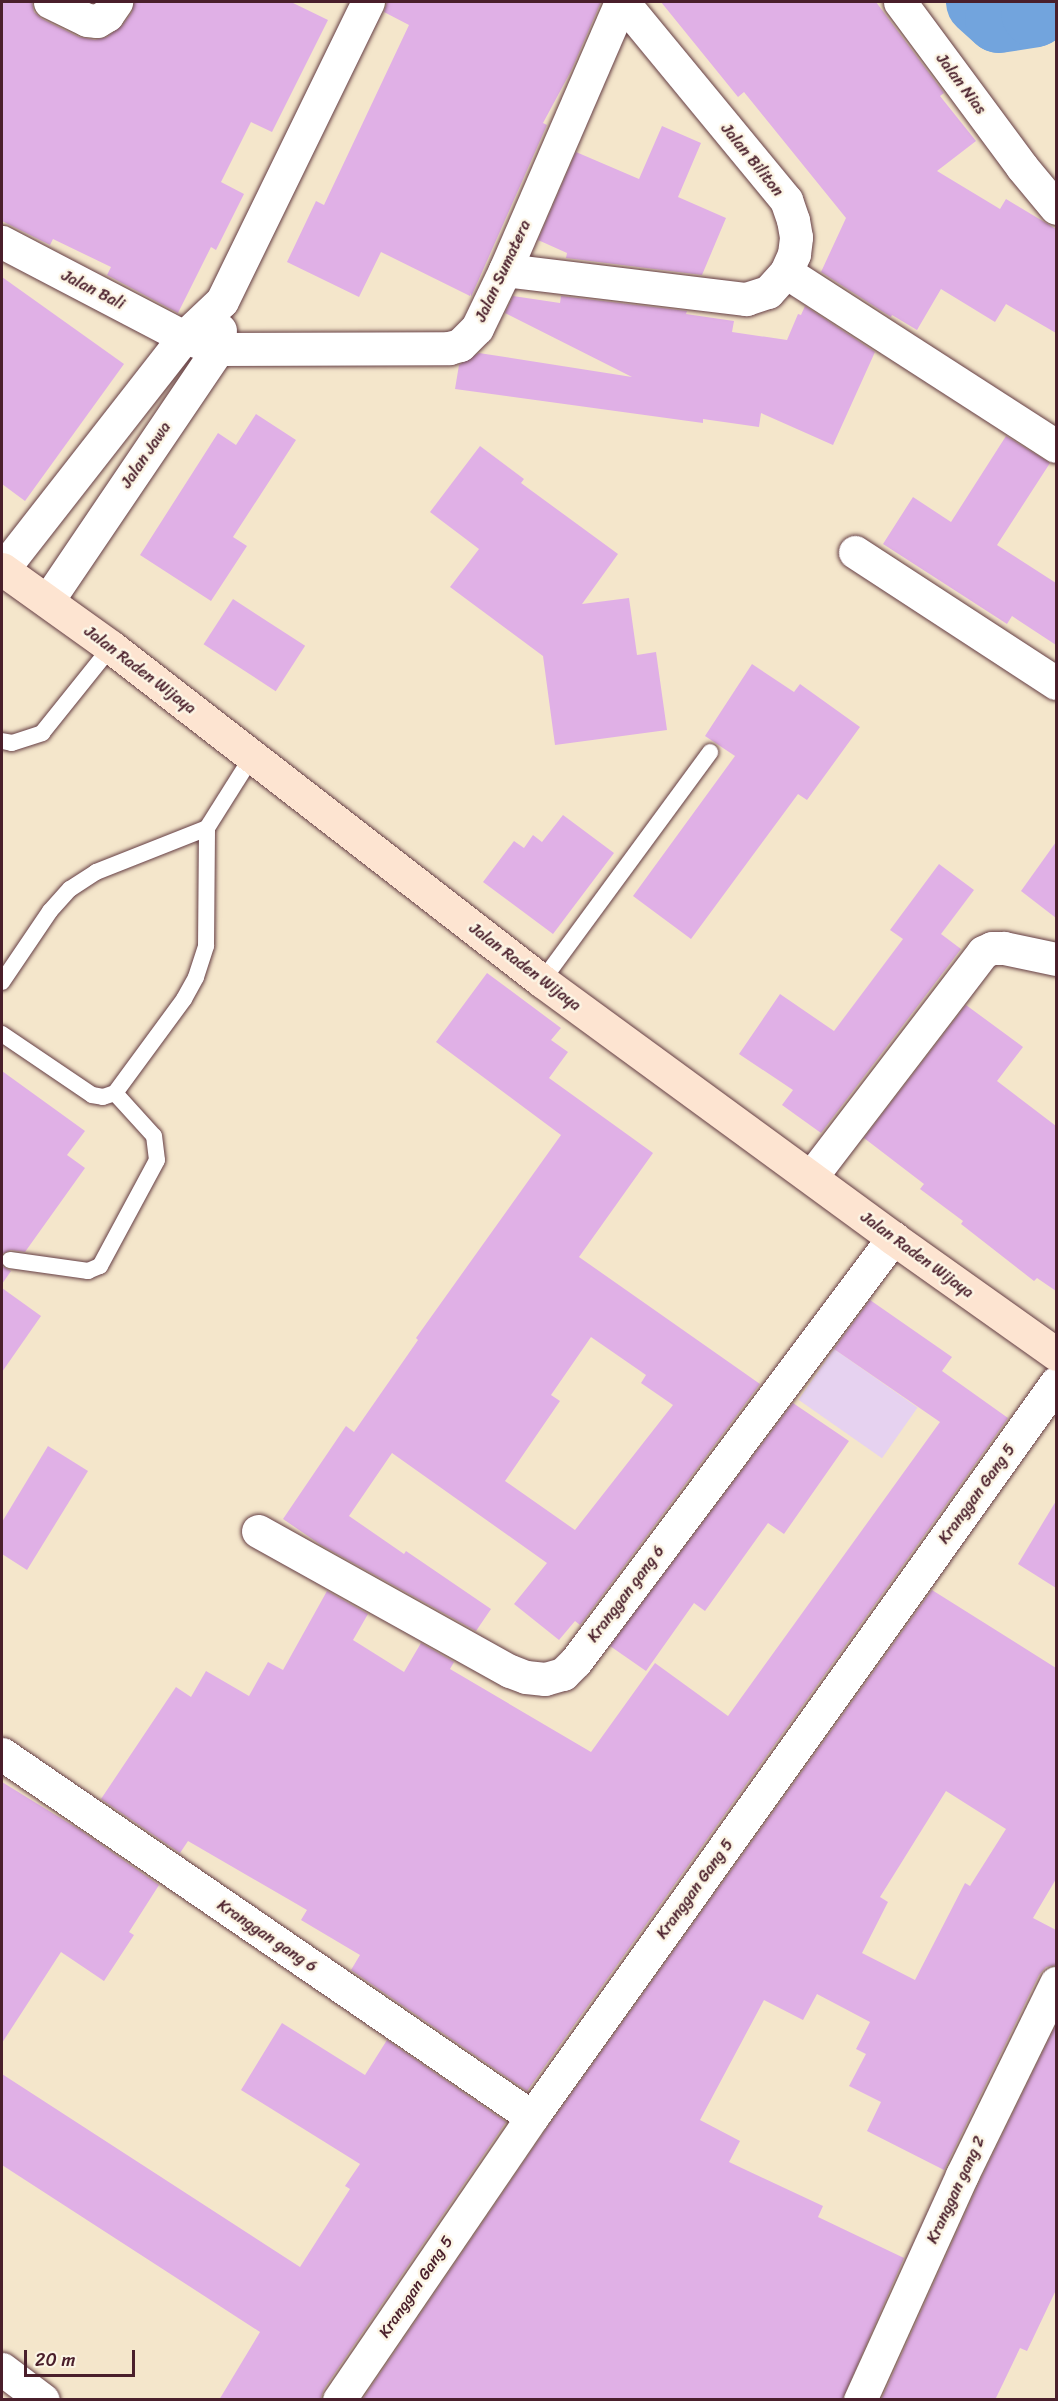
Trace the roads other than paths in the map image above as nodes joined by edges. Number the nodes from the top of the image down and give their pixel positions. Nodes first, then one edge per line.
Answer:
1 (50, 2) edge
2 (368, 2) edge
3 (622, 2) edge
4 (900, 2) edge
5 (115, 4) edge
6 (1056, 208) edge
7 (2, 242) edge
8 (505, 270) junction
9 (786, 272) junction
10 (222, 301) junction
11 (184, 337) junction
12 (218, 349) junction
13 (1056, 446) edge
14 (855, 552) dead end
15 (2, 569) edge
16 (48, 600) junction
17 (111, 647) junction
18 (1056, 683) edge
19 (2, 741) edge
20 (710, 752) dead end
21 (253, 755) junction
22 (207, 828) junction
23 (1056, 958) edge
24 (542, 981) junction
25 (2, 982) edge
26 (2, 1034) edge
27 (115, 1093) junction
28 (811, 1177) junction
29 (893, 1238) junction
30 (10, 1260) dead end
31 (1056, 1354) edge
32 (1056, 1383) edge
33 (258, 1531) dead end
34 (2, 1754) edge
35 (1056, 1983) edge
36 (532, 2117) junction
37 (2, 2369) edge
38 (43, 2400) edge
39 (339, 2400) edge
40 (860, 2400) edge

1 - 5 street
2 - 10 street, Jalan Jawa
3 - 8 street, Jalan Sumatera
3 - 9 street, Jalan Biliton
4 - 6 street, Jalan Nias
7 - 11 street, Jalan Bali
8 - 9 street, Jalan Biliton
8 - 12 street, Jalan Sumatera
9 - 13 street
10 - 11 street, Jalan Jawa
10 - 12 street, Jalan Jawa
11 - 12 street, Jalan Sumatera
11 - 15 street, Jalan Jawa
12 - 16 street, Jalan Jawa
14 - 18 street
15 - 16 main road, Jalan Raden Wijaya
16 - 17 main road, Jalan Raden Wijaya
17 - 19 lane
17 - 21 main road, Jalan Raden Wijaya
20 - 24 lane
21 - 22 lane
21 - 24 main road, Jalan Raden Wijaya
22 - 25 lane
22 - 27 lane
23 - 28 street
24 - 28 main road, Jalan Raden Wijaya
26 - 27 lane
27 - 30 lane
28 - 29 main road, Jalan Raden Wijaya
29 - 31 main road, Jalan Raden Wijaya
29 - 33 street, Kranggan gang 6
32 - 36 street, Kranggan Gang 5
34 - 36 street, Kranggan gang 6
35 - 40 street, Kranggan gang 2
36 - 39 street, Kranggan Gang 5
37 - 38 street

